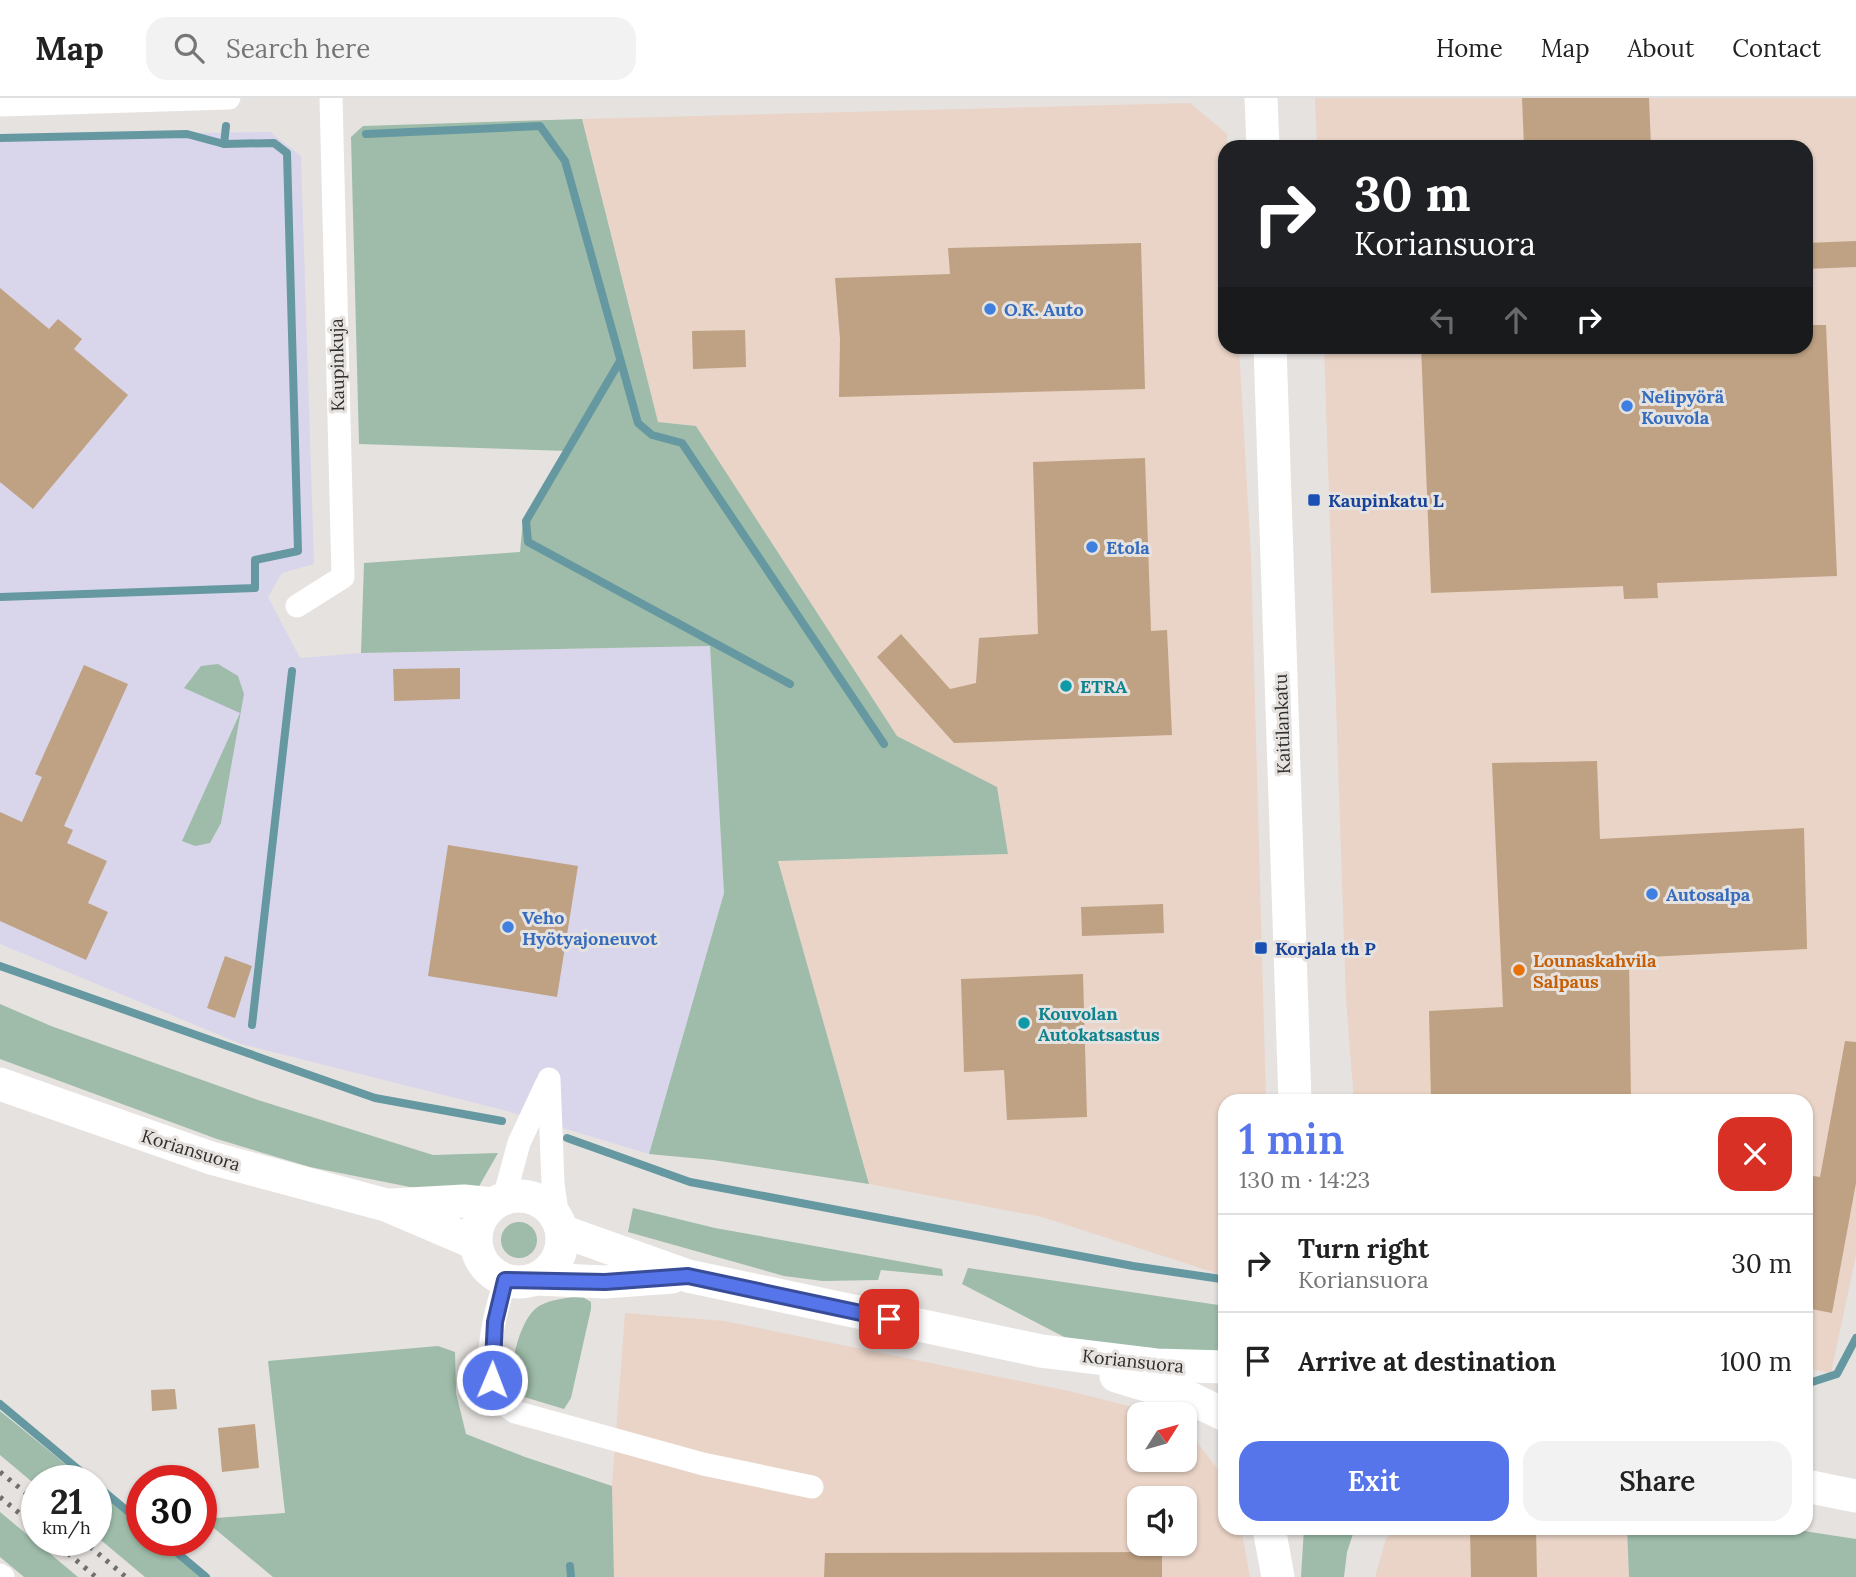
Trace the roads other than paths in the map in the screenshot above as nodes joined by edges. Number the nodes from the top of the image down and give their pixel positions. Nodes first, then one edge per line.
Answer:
1 (229, 98) edge
2 (331, 98) edge
3 (1261, 98) edge
4 (0, 105) edge
5 (1263, 140) edge
6 (1270, 354) edge
7 (297, 606) dead end
8 (0, 1084) edge
9 (1295, 1094) edge
10 (498, 1201) junction
11 (386, 1205) junction
12 (560, 1225) junction
13 (475, 1243) junction
14 (688, 1276) junction
15 (520, 1280) junction
16 (1041, 1350) junction
17 (1218, 1367) edge
18 (1218, 1412) edge
19 (812, 1487) dead end
20 (1813, 1487) edge
21 (1856, 1496) edge
22 (1270, 1535) edge
23 (1293, 1535) edge
24 (1278, 1577) edge
25 (1288, 1577) edge

1 - 4 street
2 - 7 street, Kaupinkuja
3 - 5 main road
6 - 9 main road, Kaitilankatu
8 - 11 main road, Koriansuora
10 - 11 main road, Koriansuora
10 - 12 main road
10 - 12 street
10 - 13 main road
11 - 13 main road, Koriansuora
12 - 14 main road, Koriansuora
12 - 15 main road
13 - 15 main road
14 - 15 main road, Koriansuora
14 - 16 main road, Koriansuora
15 - 19 street
16 - 17 main road, Koriansuora
16 - 18 main road, Koriansuora
20 - 21 main road
22 - 24 main road
23 - 25 main road

